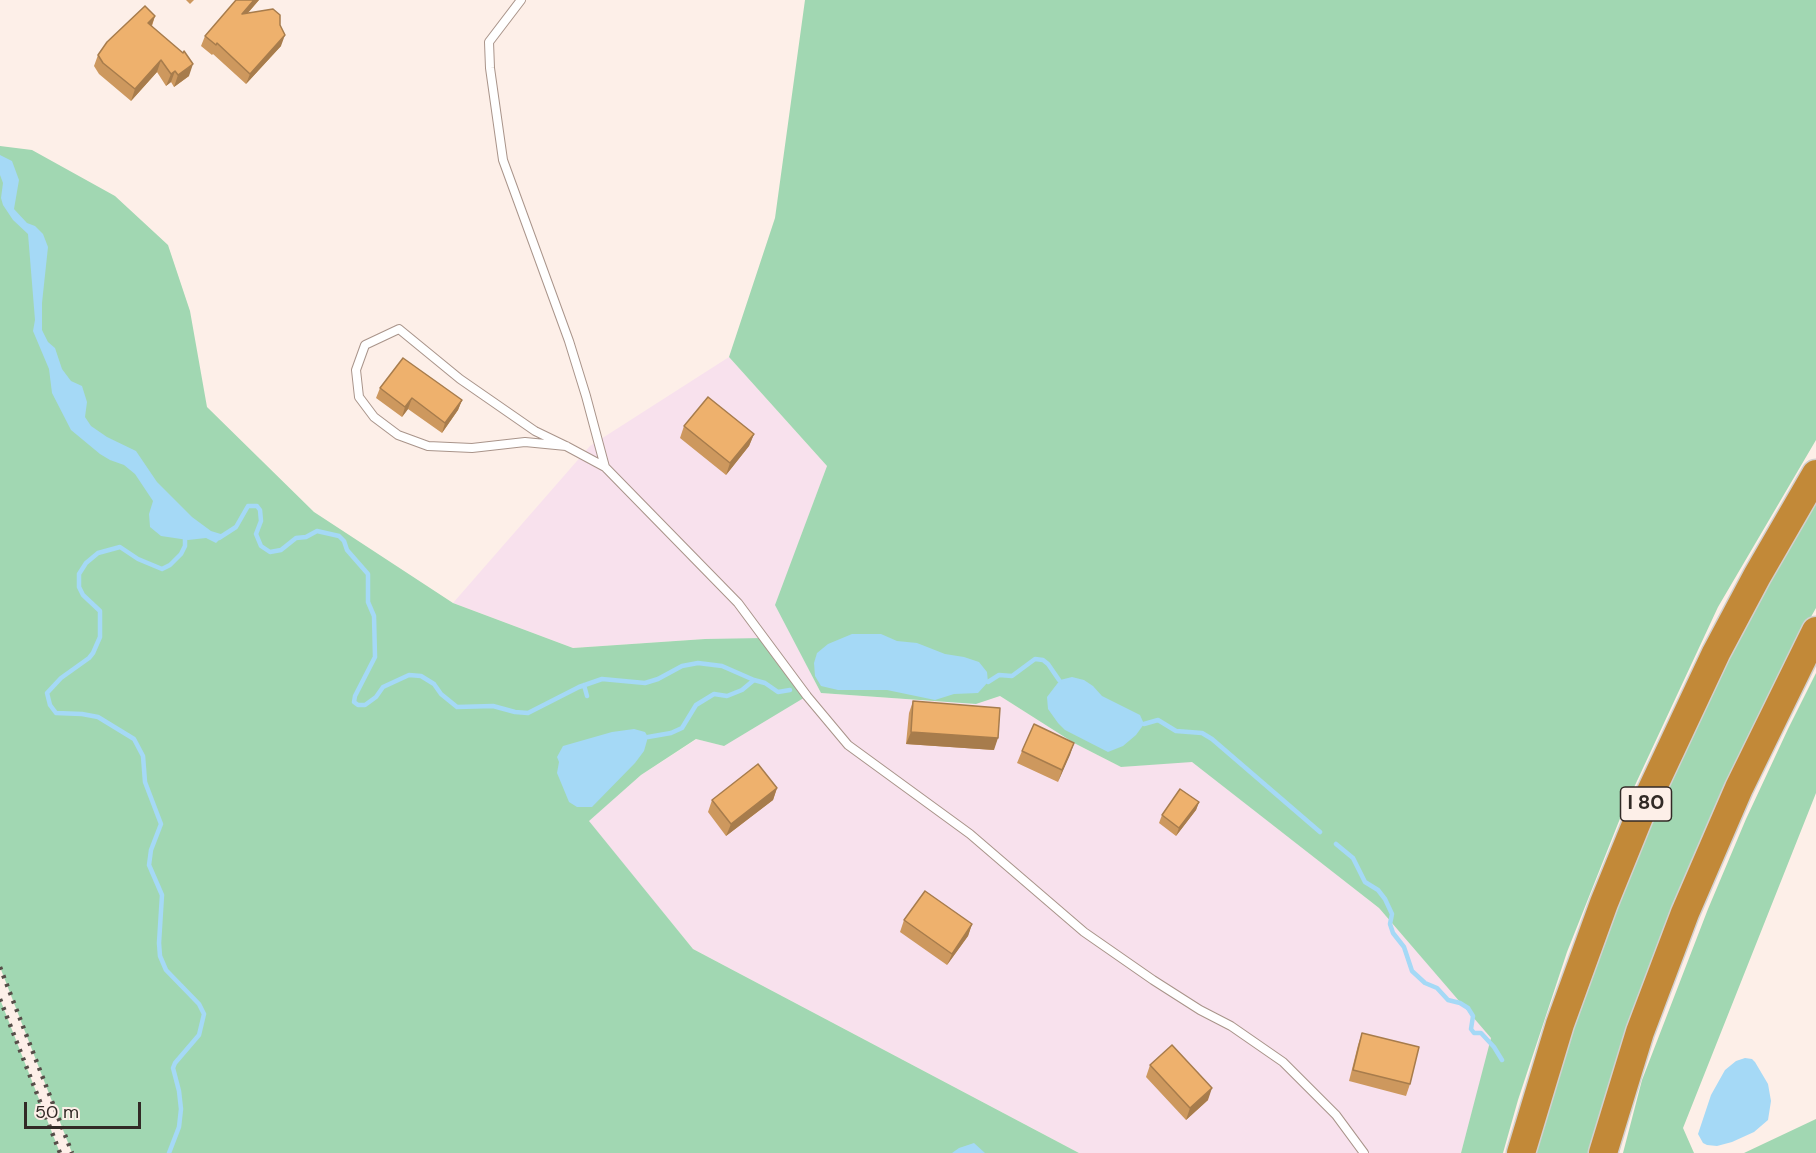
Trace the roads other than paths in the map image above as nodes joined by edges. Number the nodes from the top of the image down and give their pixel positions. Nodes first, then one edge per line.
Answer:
1 (521, 0) edge
2 (566, 446) junction
3 (604, 467) junction
4 (1816, 474) edge
5 (1816, 632) edge
6 (1364, 1153) edge
7 (1521, 1153) edge
8 (1603, 1153) edge

1 - 3 lane
2 - 2 lane
2 - 3 lane
3 - 6 lane
4 - 7 highway, I 80
5 - 8 highway

